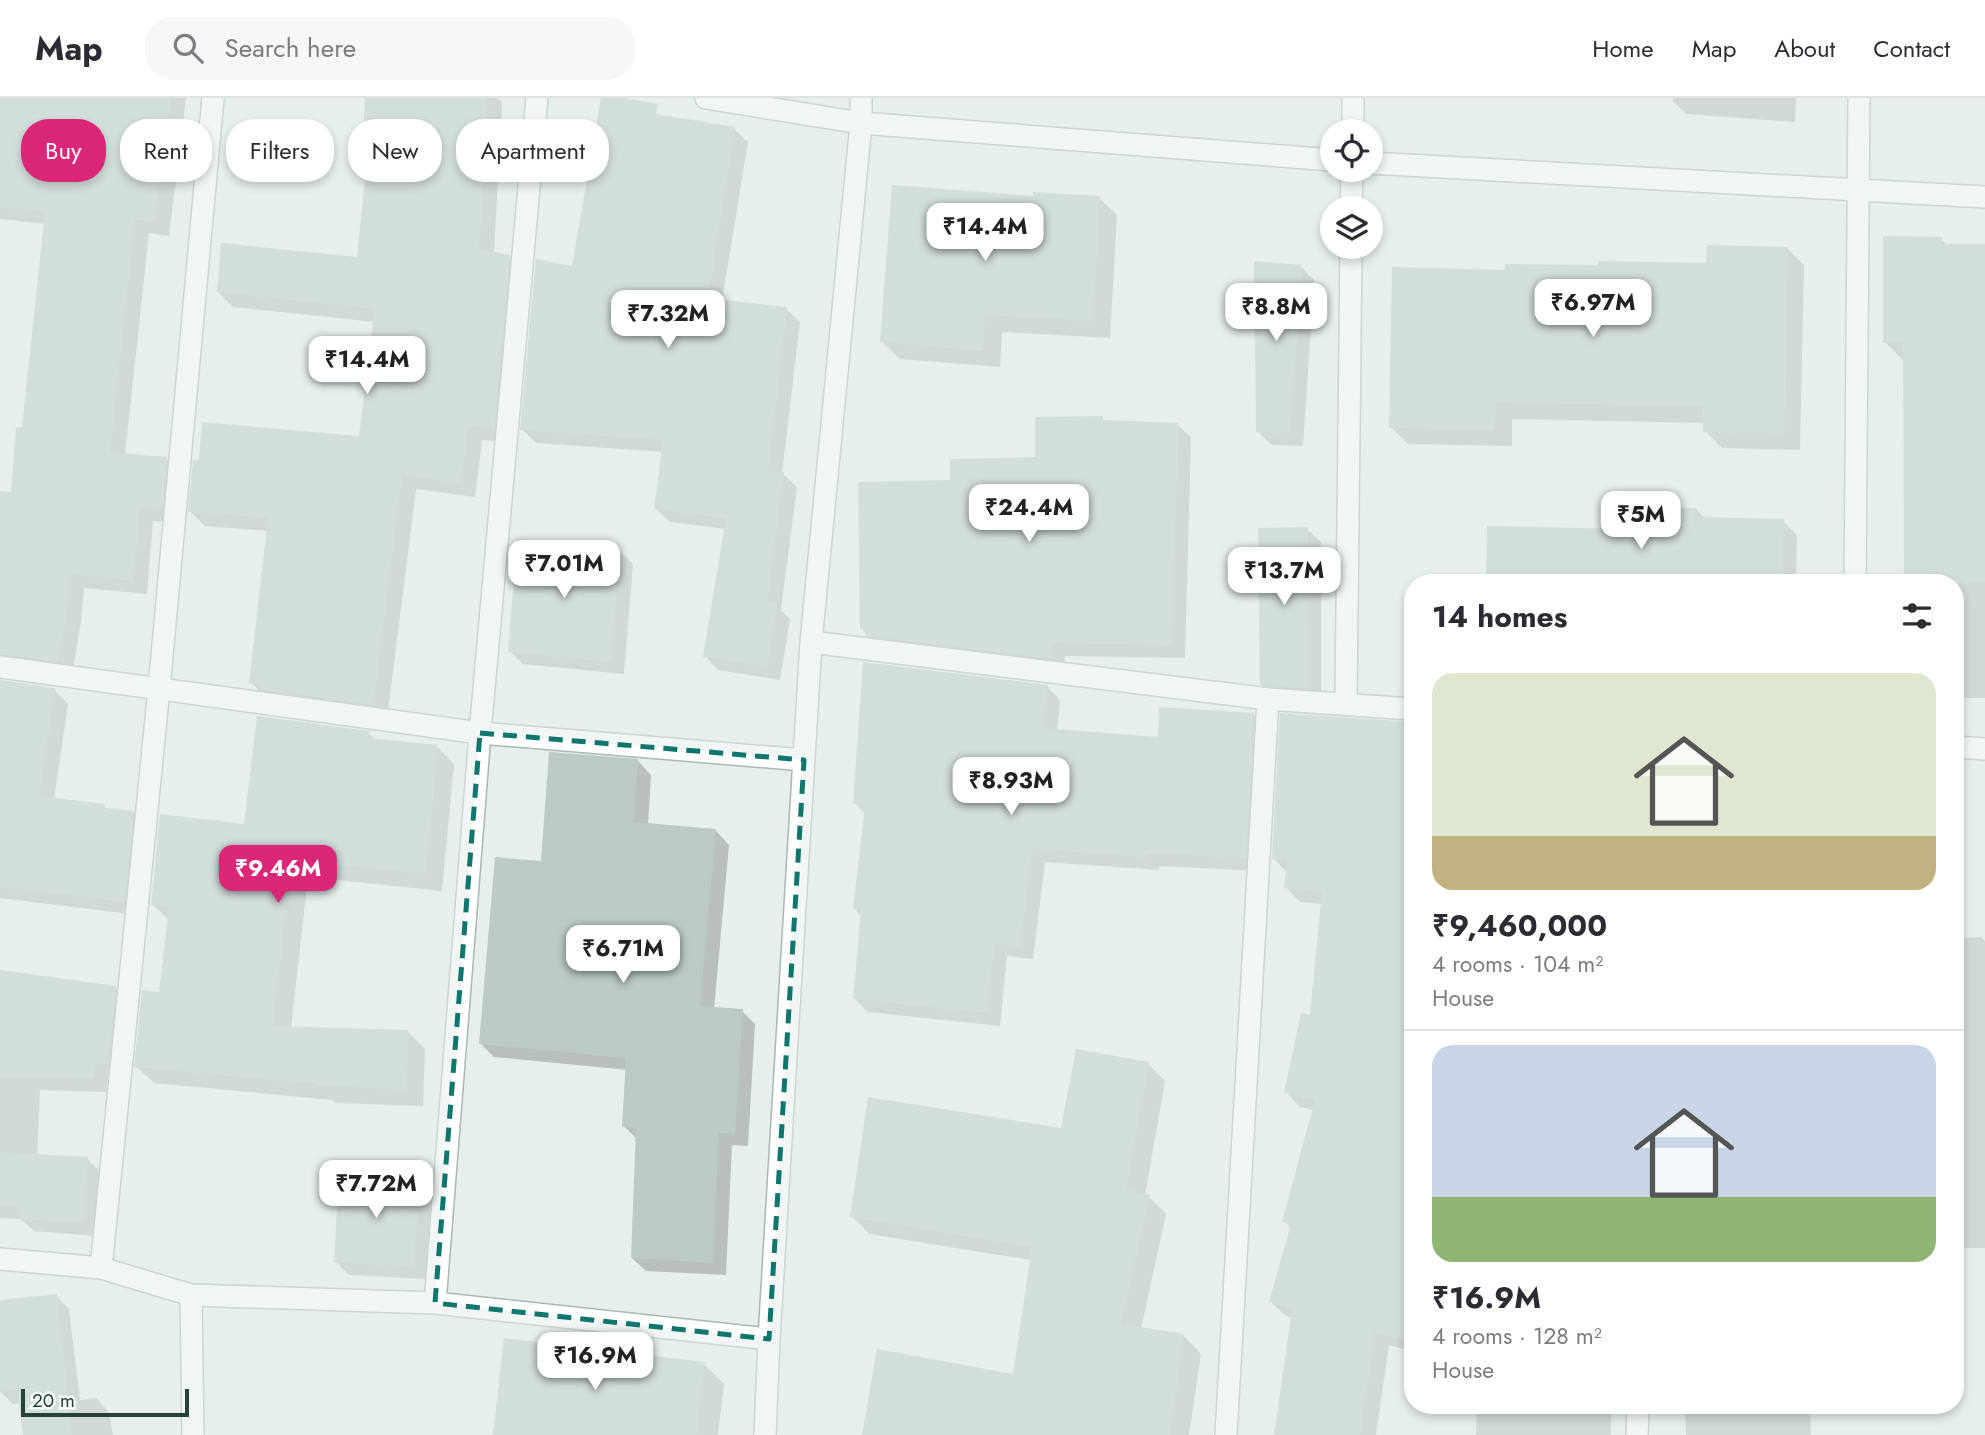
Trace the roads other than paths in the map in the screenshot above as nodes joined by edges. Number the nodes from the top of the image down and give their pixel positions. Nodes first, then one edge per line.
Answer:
1 (213, 98) edge
2 (537, 98) edge
3 (706, 98) edge
4 (861, 98) edge
5 (1353, 98) edge
6 (1859, 98) edge
7 (1353, 119) edge
8 (860, 123) junction
9 (1320, 159) edge
10 (1383, 164) edge
11 (1858, 189) junction
12 (1985, 197) edge
13 (1351, 259) edge
14 (1855, 574) edge
15 (811, 642) junction
16 (0, 667) edge
17 (159, 689) junction
18 (1268, 699) junction
19 (1346, 704) junction
20 (1404, 708) edge
21 (480, 733) junction
22 (1964, 748) edge
23 (1985, 749) edge
24 (804, 760) junction
25 (0, 1259) edge
26 (101, 1268) junction
27 (191, 1295) junction
28 (435, 1303) junction
29 (769, 1339) junction
30 (1638, 1414) edge
31 (193, 1435) edge
32 (765, 1435) edge
33 (1226, 1435) edge
34 (1637, 1435) edge

1 - 17 street
2 - 21 street
3 - 8 street
4 - 8 street
5 - 7 street
6 - 11 street
8 - 9 street
8 - 15 street
10 - 11 street
11 - 12 street
11 - 14 street
13 - 19 street
15 - 18 street
15 - 24 street
16 - 17 street
17 - 21 street
17 - 26 street
18 - 19 street
18 - 33 street
19 - 20 street
21 - 24 street
21 - 28 street
22 - 23 street
24 - 29 street
25 - 26 street
26 - 27 street
27 - 28 street
27 - 31 street
28 - 29 street
29 - 32 street
30 - 34 street

